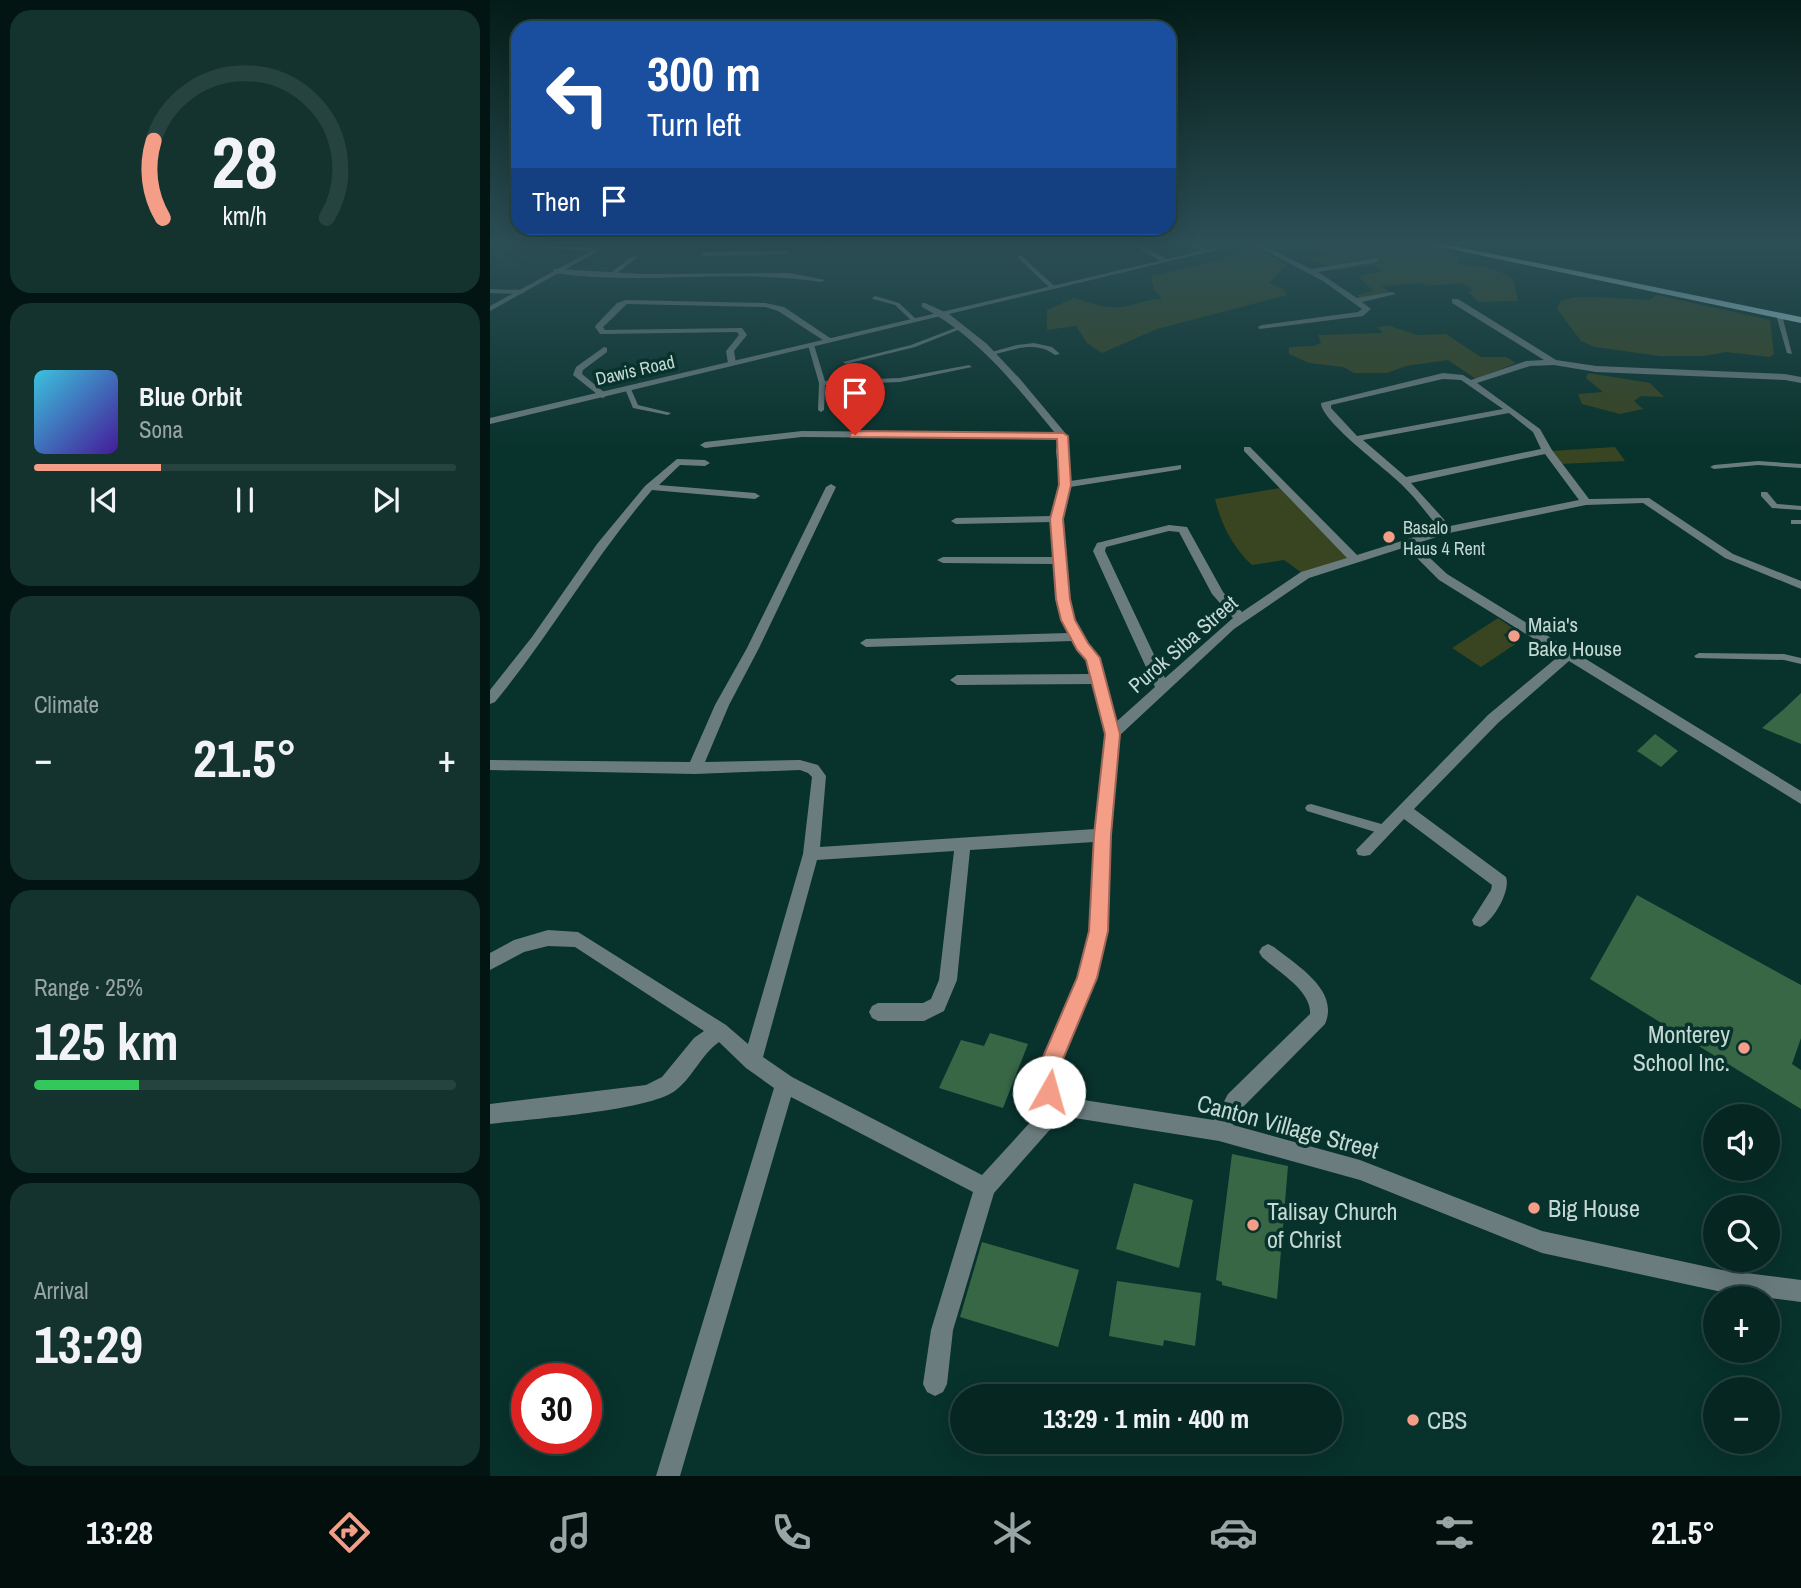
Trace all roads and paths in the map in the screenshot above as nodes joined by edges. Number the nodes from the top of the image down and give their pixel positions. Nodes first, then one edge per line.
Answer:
1 (612, 313) edge
2 (787, 313) edge
3 (907, 313) edge
4 (947, 313) edge
5 (1360, 313) edge
6 (1474, 313) edge
7 (1769, 313) edge
8 (942, 314) junction
9 (1779, 315) junction
10 (915, 320) junction
11 (1801, 320) edge
12 (1262, 327) dead end
13 (960, 328) junction
14 (829, 340) junction
15 (811, 345) junction
16 (604, 350) dead end
17 (991, 353) junction
18 (1790, 353) dead end
19 (1057, 354) dead end
20 (846, 362) dead end
21 (1553, 362) junction
22 (732, 363) junction
23 (970, 367) dead end
24 (1801, 380) edge
25 (822, 383) junction
26 (1470, 383) junction
27 (628, 389) junction
28 (602, 395) junction
29 (821, 410) dead end
30 (1511, 410) junction
31 (668, 413) dead end
32 (490, 421) edge
33 (1063, 436) junction
34 (1355, 439) junction
35 (705, 445) dead end
36 (1247, 449) dead end
37 (1547, 451) junction
38 (705, 463) dead end
39 (1801, 466) edge
40 (1177, 467) dead end
41 (1714, 467) dead end
42 (1404, 481) junction
43 (1065, 485) junction
44 (650, 487) junction
45 (831, 487) dead end
46 (1764, 494) dead end
47 (755, 496) dead end
48 (1586, 502) junction
49 (1801, 508) edge
50 (1057, 519) junction
51 (956, 521) dead end
52 (1447, 530) junction
53 (1408, 543) junction
54 (1355, 559) junction
55 (943, 560) dead end
56 (1060, 561) junction
57 (1801, 584) edge
58 (1240, 618) junction
59 (1077, 637) junction
60 (866, 643) dead end
61 (1570, 653) junction
62 (1699, 656) dead end
63 (1801, 661) edge
64 (1100, 678) junction
65 (957, 680) dead end
66 (1163, 689) junction
67 (490, 699) edge
68 (1112, 734) junction
69 (490, 765) edge
70 (695, 768) junction
71 (1801, 798) edge
72 (1311, 808) dead end
73 (1404, 810) junction
74 (1385, 830) junction
75 (1102, 835) junction
76 (963, 843) junction
77 (1364, 850) dead end
78 (811, 854) junction
79 (1480, 920) dead end
80 (1268, 952) dead end
81 (490, 962) edge
82 (878, 1012) dead end
83 (720, 1031) junction
84 (753, 1061) junction
85 (785, 1084) junction
86 (1058, 1106) junction
87 (490, 1114) edge
88 (1219, 1131) junction
89 (985, 1187) junction
90 (1801, 1291) edge
91 (935, 1384) dead end
92 (668, 1476) edge

1 - 22 street
2 - 14 street
3 - 10 lane
4 - 8 street, Dawis Road
5 - 12 street
6 - 21 street
7 - 9 highway
8 - 10 street, Dawis Road
8 - 13 street
9 - 11 highway
9 - 18 lane
10 - 14 street, Dawis Road
13 - 17 street
13 - 20 lane
14 - 15 street, Dawis Road
15 - 22 street, Dawis Road
15 - 25 lane
16 - 28 street
17 - 19 lane
17 - 33 street
21 - 24 street
21 - 26 street
22 - 27 street, Dawis Road
23 - 25 lane
25 - 29 lane
26 - 30 street
26 - 34 street
27 - 28 street, Dawis Road
27 - 31 lane
28 - 32 street, Dawis Road
30 - 34 street
30 - 37 street
33 - 35 street
33 - 43 street, Purok Siba Street
34 - 42 street
36 - 54 street
37 - 42 street
37 - 48 street
38 - 44 street
39 - 41 lane
40 - 43 street
42 - 52 street
43 - 50 street, Purok Siba Street
44 - 47 street
44 - 67 street
45 - 70 street
46 - 49 lane
48 - 52 street, Purok Siba Street
48 - 57 street, Purok Siba Street
50 - 51 street
50 - 56 street, Purok Siba Street
52 - 53 street, Purok Siba Street
53 - 54 street, Purok Siba Street
53 - 61 street
54 - 58 street, Purok Siba Street
55 - 56 street
56 - 59 street, Purok Siba Street
58 - 66 street, Purok Siba Street
58 - 66 street
59 - 60 street
59 - 64 street, Purok Siba Street
61 - 71 street
61 - 73 street
62 - 63 lane
64 - 65 street
64 - 68 street, Purok Siba Street
66 - 68 street, Purok Siba Street
68 - 75 street, Purok Siba Street
69 - 70 street
70 - 78 street
72 - 74 lane
73 - 74 street
73 - 79 street
74 - 77 street
75 - 76 street
75 - 86 street, Purok Siba Street
76 - 78 street
76 - 82 street
78 - 84 street
80 - 88 street
81 - 83 street
83 - 84 street
83 - 87 street
84 - 85 street
85 - 89 street
85 - 92 street
86 - 88 street, Canton Village Street
86 - 89 street
88 - 90 street, Canton Village Street
89 - 91 street

